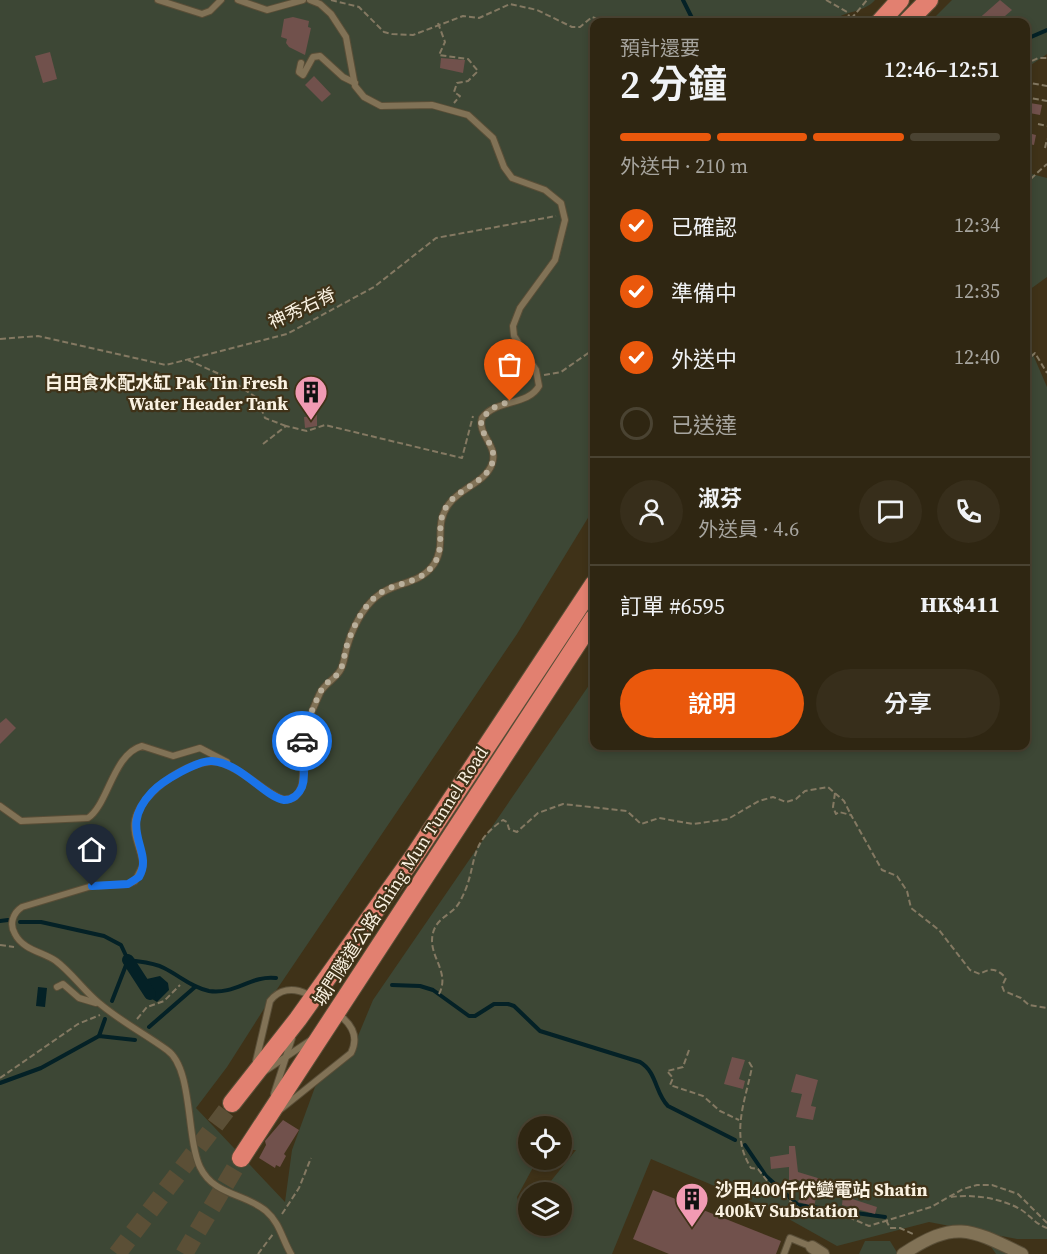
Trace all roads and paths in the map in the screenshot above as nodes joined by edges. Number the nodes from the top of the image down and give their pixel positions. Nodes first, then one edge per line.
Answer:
1 (158, 0) edge
2 (221, 0) edge
3 (238, 0) edge
4 (303, 0) edge
5 (310, 0) edge
6 (331, 0) edge
7 (826, 0) edge
8 (867, 0) edge
9 (900, 0) edge
10 (929, 0) edge
11 (850, 18) edge
12 (853, 18) edge
13 (884, 18) edge
14 (911, 18) edge
15 (590, 19) edge
16 (438, 23) junction
17 (1047, 58) edge
18 (1030, 62) edge
19 (301, 63) dead end
20 (355, 83) junction
21 (1030, 83) edge
22 (1047, 86) edge
23 (1030, 98) edge
24 (1047, 101) edge
25 (452, 105) dead end
26 (1038, 124) dead end
27 (1047, 126) edge
28 (1047, 139) edge
29 (1045, 148) dead end
30 (1047, 164) edge
31 (1030, 180) edge
32 (564, 215) junction
33 (0, 339) edge
34 (590, 352) edge
35 (1030, 358) edge
36 (187, 360) junction
37 (1047, 373) edge
38 (538, 376) junction
39 (484, 416) junction
40 (286, 426) junction
41 (263, 444) dead end
42 (590, 591) edge
43 (590, 624) edge
44 (234, 768) junction
45 (835, 793) junction
46 (0, 806) edge
47 (851, 815) junction
48 (180, 986) dead end
49 (57, 987) dead end
50 (307, 994) dead end
51 (439, 994) dead end
52 (99, 1004) junction
53 (106, 1008) junction
54 (1047, 1008) edge
55 (343, 1018) dead end
56 (298, 1019) junction
57 (131, 1026) junction
58 (324, 1029) junction
59 (689, 1050) dead end
60 (285, 1059) junction
61 (749, 1062) dead end
62 (0, 1078) edge
63 (251, 1079) junction
64 (232, 1103) tunnel mouth
65 (266, 1120) junction
66 (739, 1120) junction
67 (241, 1158) tunnel mouth
68 (310, 1158) dead end
69 (948, 1198) junction
70 (886, 1220) junction
71 (277, 1223) junction
72 (1047, 1223) edge
73 (1047, 1228) edge
74 (277, 1232) dead end
75 (912, 1233) dead end
76 (812, 1247) joint
77 (258, 1254) edge
78 (291, 1254) edge
79 (784, 1254) edge
80 (823, 1254) edge
81 (903, 1254) edge
82 (1022, 1254) edge

1 - 2 lane
3 - 4 lane
5 - 20 lane
6 - 16 path
7 - 11 path
8 - 12 path
9 - 13 highway
10 - 14 highway
15 - 16 path
16 - 25 path
17 - 18 path
19 - 20 lane
20 - 32 lane
21 - 22 path
23 - 24 path
26 - 27 path
28 - 29 path
30 - 31 path
32 - 36 path, 神秀右脊
32 - 38 lane
33 - 36 path, 神秀右脊
34 - 38 path
35 - 37 path
36 - 40 path
38 - 39 lane
39 - 40 path
39 - 44 lane
40 - 41 path
42 - 56 highway, 城門隧道公路 Shing Mun Tunnel Road
43 - 58 highway, 城門隧道公路 Shing Mun Tunnel Road
44 - 46 lane
44 - 52 lane
45 - 47 path
45 - 47 path
45 - 51 path
47 - 54 path
48 - 57 path
49 - 52 lane
50 - 63 lane
52 - 53 lane
53 - 57 lane
53 - 62 path
55 - 65 lane
56 - 60 lane
56 - 63 highway, 城門隧道公路 Shing Mun Tunnel Road
57 - 71 lane
58 - 60 lane
58 - 65 highway, 城門隧道公路 Shing Mun Tunnel Road
59 - 66 path
60 - 63 lane
60 - 65 lane
61 - 66 path
63 - 64 highway, 城門隧道公路 Shing Mun Tunnel Road
65 - 67 highway, 城門隧道公路 Shing Mun Tunnel Road
66 - 70 path
68 - 71 path
69 - 70 path
69 - 72 path
69 - 73 path
70 - 75 path
71 - 78 lane
74 - 77 path
76 - 79 lane
76 - 80 street
81 - 82 street

